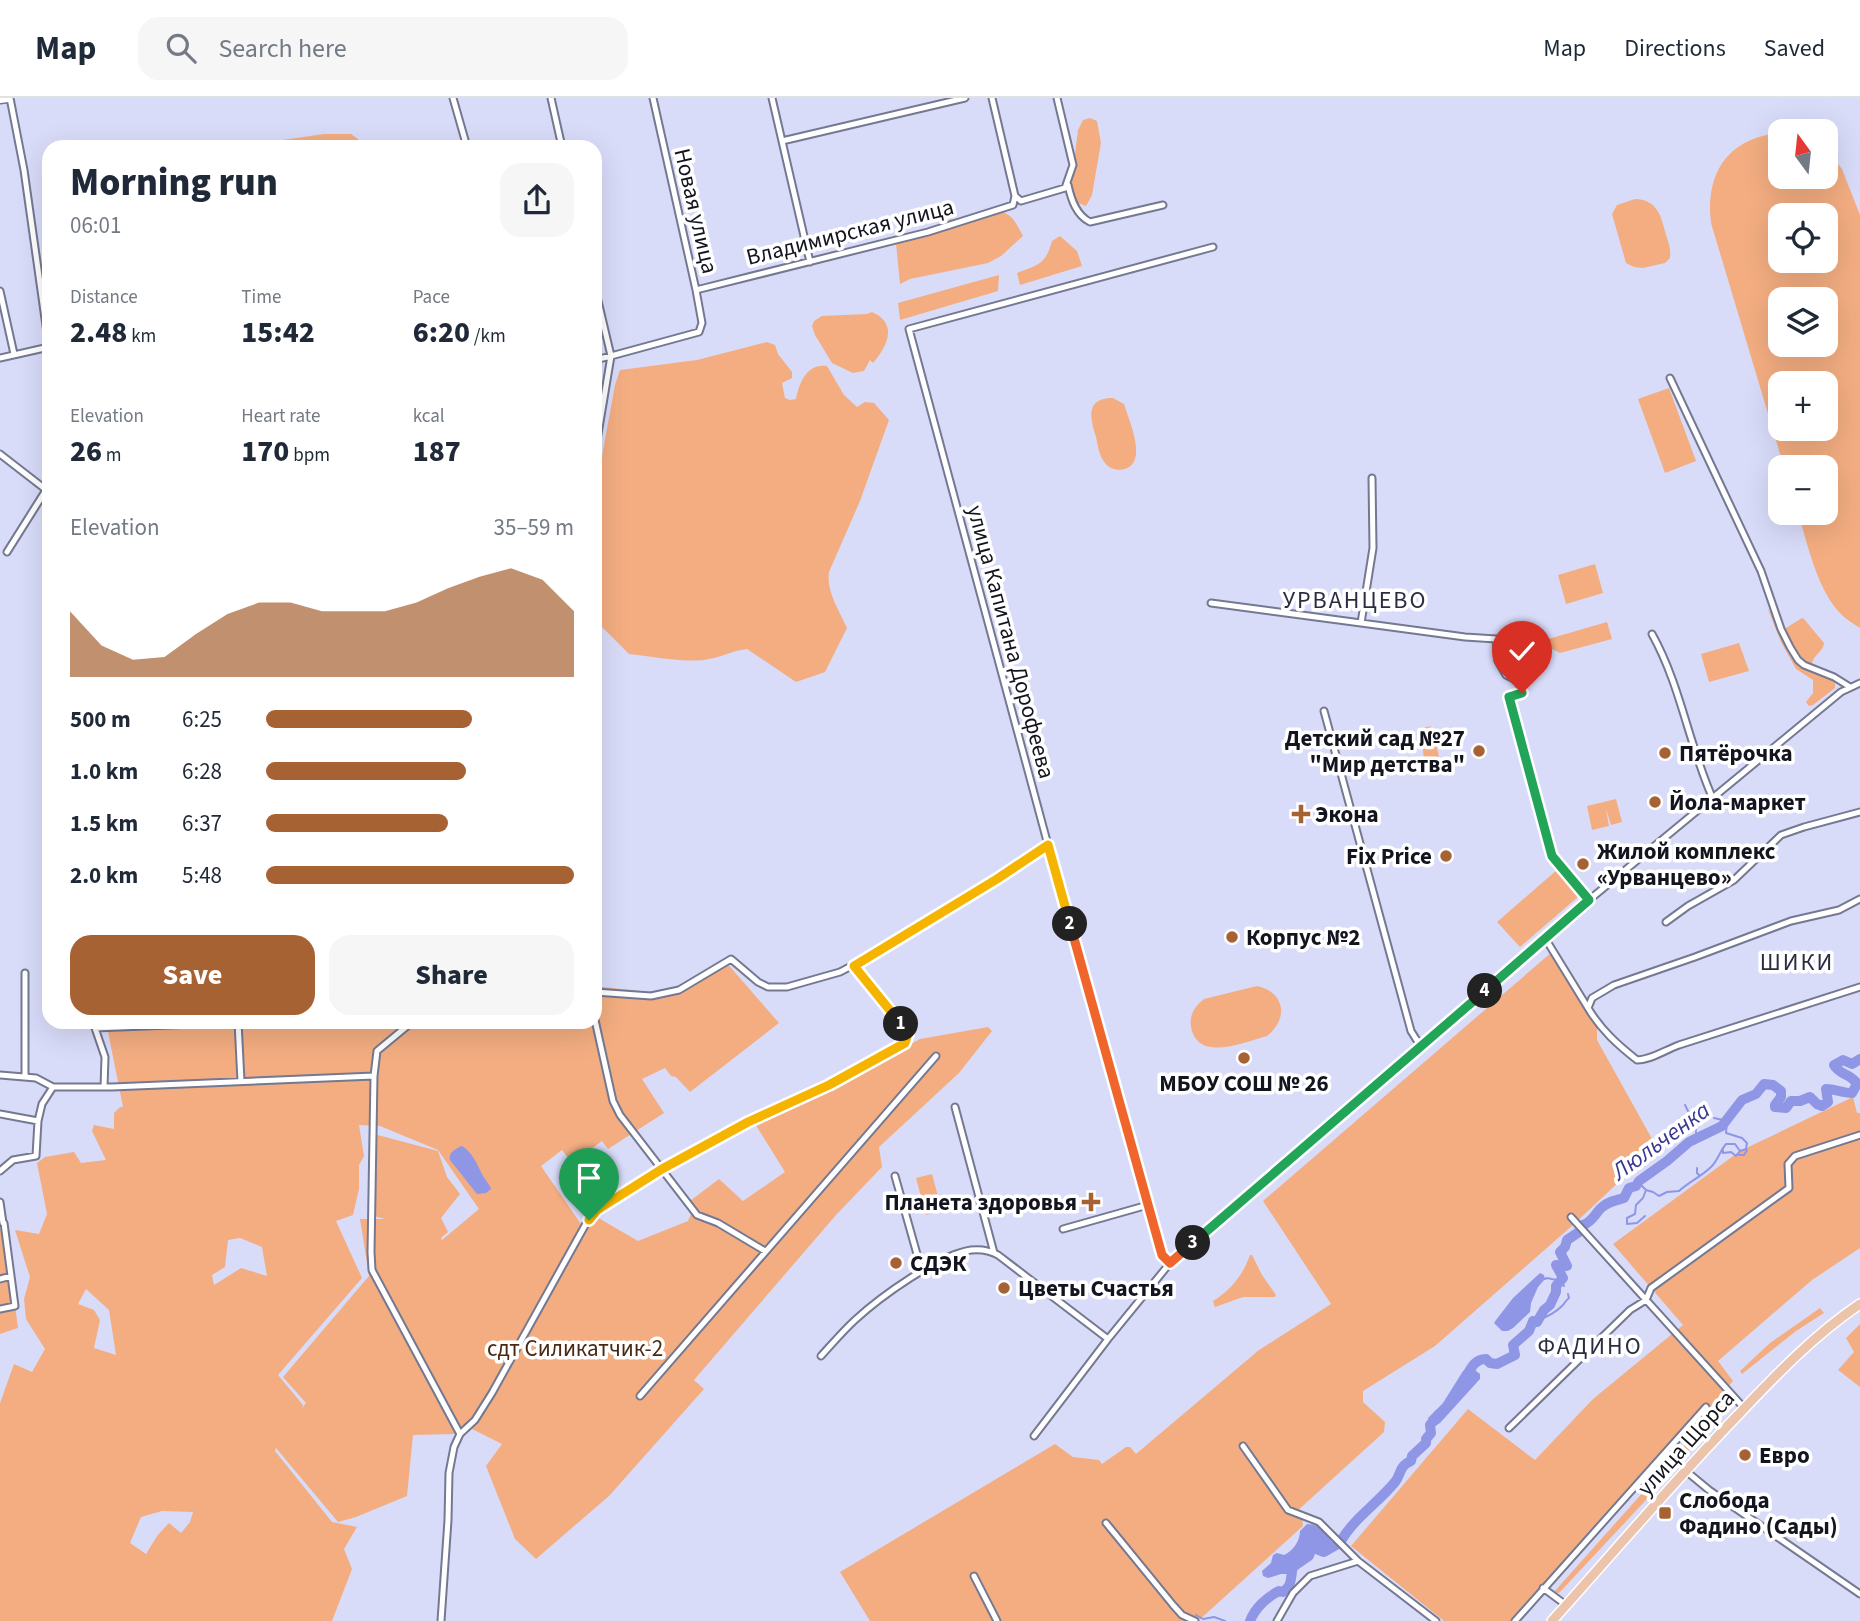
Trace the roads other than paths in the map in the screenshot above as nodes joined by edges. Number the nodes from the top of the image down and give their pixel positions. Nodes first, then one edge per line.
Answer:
1 (9, 98) edge
2 (453, 98) edge
3 (551, 98) edge
4 (653, 98) edge
5 (772, 98) edge
6 (965, 98) edge
7 (992, 98) edge
8 (1057, 98) edge
9 (0, 100) edge
10 (465, 140) edge
11 (560, 140) edge
12 (782, 141) junction
13 (1067, 182) junction
14 (1015, 196) junction
15 (1163, 205) dead end
16 (1213, 247) dead end
17 (810, 262) junction
18 (696, 290) junction
19 (0, 291) edge
20 (42, 297) edge
21 (602, 318) edge
22 (42, 348) edge
23 (14, 354) junction
24 (611, 356) junction
25 (0, 358) edge
26 (602, 358) edge
27 (1670, 378) dead end
28 (602, 410) edge
29 (0, 455) edge
30 (1372, 478) dead end
31 (42, 487) edge
32 (42, 499) edge
33 (7, 552) dead end
34 (1211, 603) dead end
35 (1361, 622) junction
36 (1652, 634) dead end
37 (1860, 682) edge
38 (1850, 687) junction
39 (1324, 711) dead end
40 (1713, 799) junction
41 (1860, 812) edge
42 (1048, 845) junction
43 (1860, 899) edge
44 (1589, 900) junction
45 (1665, 922) dead end
46 (1545, 938) junction
47 (854, 966) junction
48 (25, 973) dead end
49 (1860, 987) edge
50 (602, 992) edge
51 (1588, 1008) junction
52 (96, 1029) edge
53 (238, 1029) edge
54 (404, 1029) edge
55 (597, 1029) edge
56 (1422, 1046) junction
57 (936, 1056) dead end
58 (0, 1075) edge
59 (374, 1076) junction
60 (25, 1077) junction
61 (241, 1081) junction
62 (53, 1087) junction
63 (103, 1087) junction
64 (955, 1107) dead end
65 (0, 1114) edge
66 (38, 1121) junction
67 (1860, 1135) edge
68 (662, 1169) junction
69 (0, 1171) edge
70 (895, 1176) dead end
71 (0, 1202) edge
72 (1148, 1205) junction
73 (1571, 1217) dead end
74 (2, 1224) edge
75 (1063, 1229) dead end
76 (765, 1251) junction
77 (8, 1253) junction
78 (994, 1253) junction
79 (0, 1255) edge
80 (1170, 1263) junction
81 (922, 1272) junction
82 (11, 1276) junction
83 (0, 1279) edge
84 (1646, 1300) junction
85 (1860, 1304) edge
86 (0, 1309) edge
87 (1108, 1339) junction
88 (821, 1356) dead end
89 (640, 1396) dead end
90 (1706, 1407) dead end
91 (1744, 1408) junction
92 (1509, 1428) dead end
93 (460, 1434) junction
94 (1034, 1436) dead end
95 (1243, 1446) dead end
96 (1686, 1471) junction
97 (1107, 1523) dead end
98 (1358, 1561) junction
99 (974, 1576) dead end
100 (1543, 1588) junction
101 (1860, 1594) edge
102 (1566, 1605) junction
103 (441, 1621) edge
104 (997, 1621) edge
105 (1195, 1621) edge
106 (1277, 1621) edge
107 (1436, 1621) edge
108 (1516, 1621) edge
109 (1552, 1621) edge

1 - 9 main road
1 - 20 street
2 - 10 street
3 - 11 street
4 - 18 street, Новая улица
5 - 12 street
6 - 12 street
7 - 14 street
8 - 13 street
12 - 17 street
13 - 14 street
13 - 15 street
14 - 17 street, Владимирская улица
16 - 42 street, улица Капитана Дорофеева
17 - 18 street, Владимирская улица
18 - 24 street, Новая улица
19 - 23 street
21 - 24 street
22 - 23 street
23 - 25 street
24 - 26 street
24 - 28 street
27 - 38 street
29 - 31 street
30 - 35 street
32 - 33 street
34 - 35 street
35 - 44 street
36 - 40 street
37 - 38 street
38 - 40 street
39 - 56 street
40 - 44 street
41 - 45 street
42 - 47 street
42 - 72 street, улица Капитана Дорофеева
43 - 51 street
44 - 46 street
46 - 51 street
46 - 56 street
47 - 50 street
47 - 68 street
48 - 60 street
49 - 51 street
52 - 63 street
53 - 61 street
54 - 59 street
55 - 68 street
56 - 80 street
57 - 76 street
58 - 60 street
59 - 61 street
59 - 93 street
60 - 62 street
61 - 63 street
62 - 63 street
62 - 66 street
64 - 78 street
65 - 66 street
66 - 69 street
67 - 84 street
68 - 76 street
68 - 93 street
70 - 81 street
71 - 74 street
72 - 75 street
72 - 80 street, улица Капитана Дорофеева
73 - 84 street
74 - 77 street
76 - 89 street
77 - 79 street
77 - 82 street
78 - 81 street
78 - 87 street
80 - 87 street
81 - 88 street
82 - 83 street
82 - 86 street
84 - 91 street
84 - 92 street
85 - 91 main road, улица Щорса
87 - 94 street
90 - 100 street
91 - 96 main road, улица Щорса
93 - 103 street
95 - 98 street
96 - 101 street
96 - 102 main road, улица Щорса
97 - 105 street
98 - 106 street
98 - 107 street
99 - 104 street
100 - 102 street
100 - 108 street
102 - 109 main road, улица Щорса

